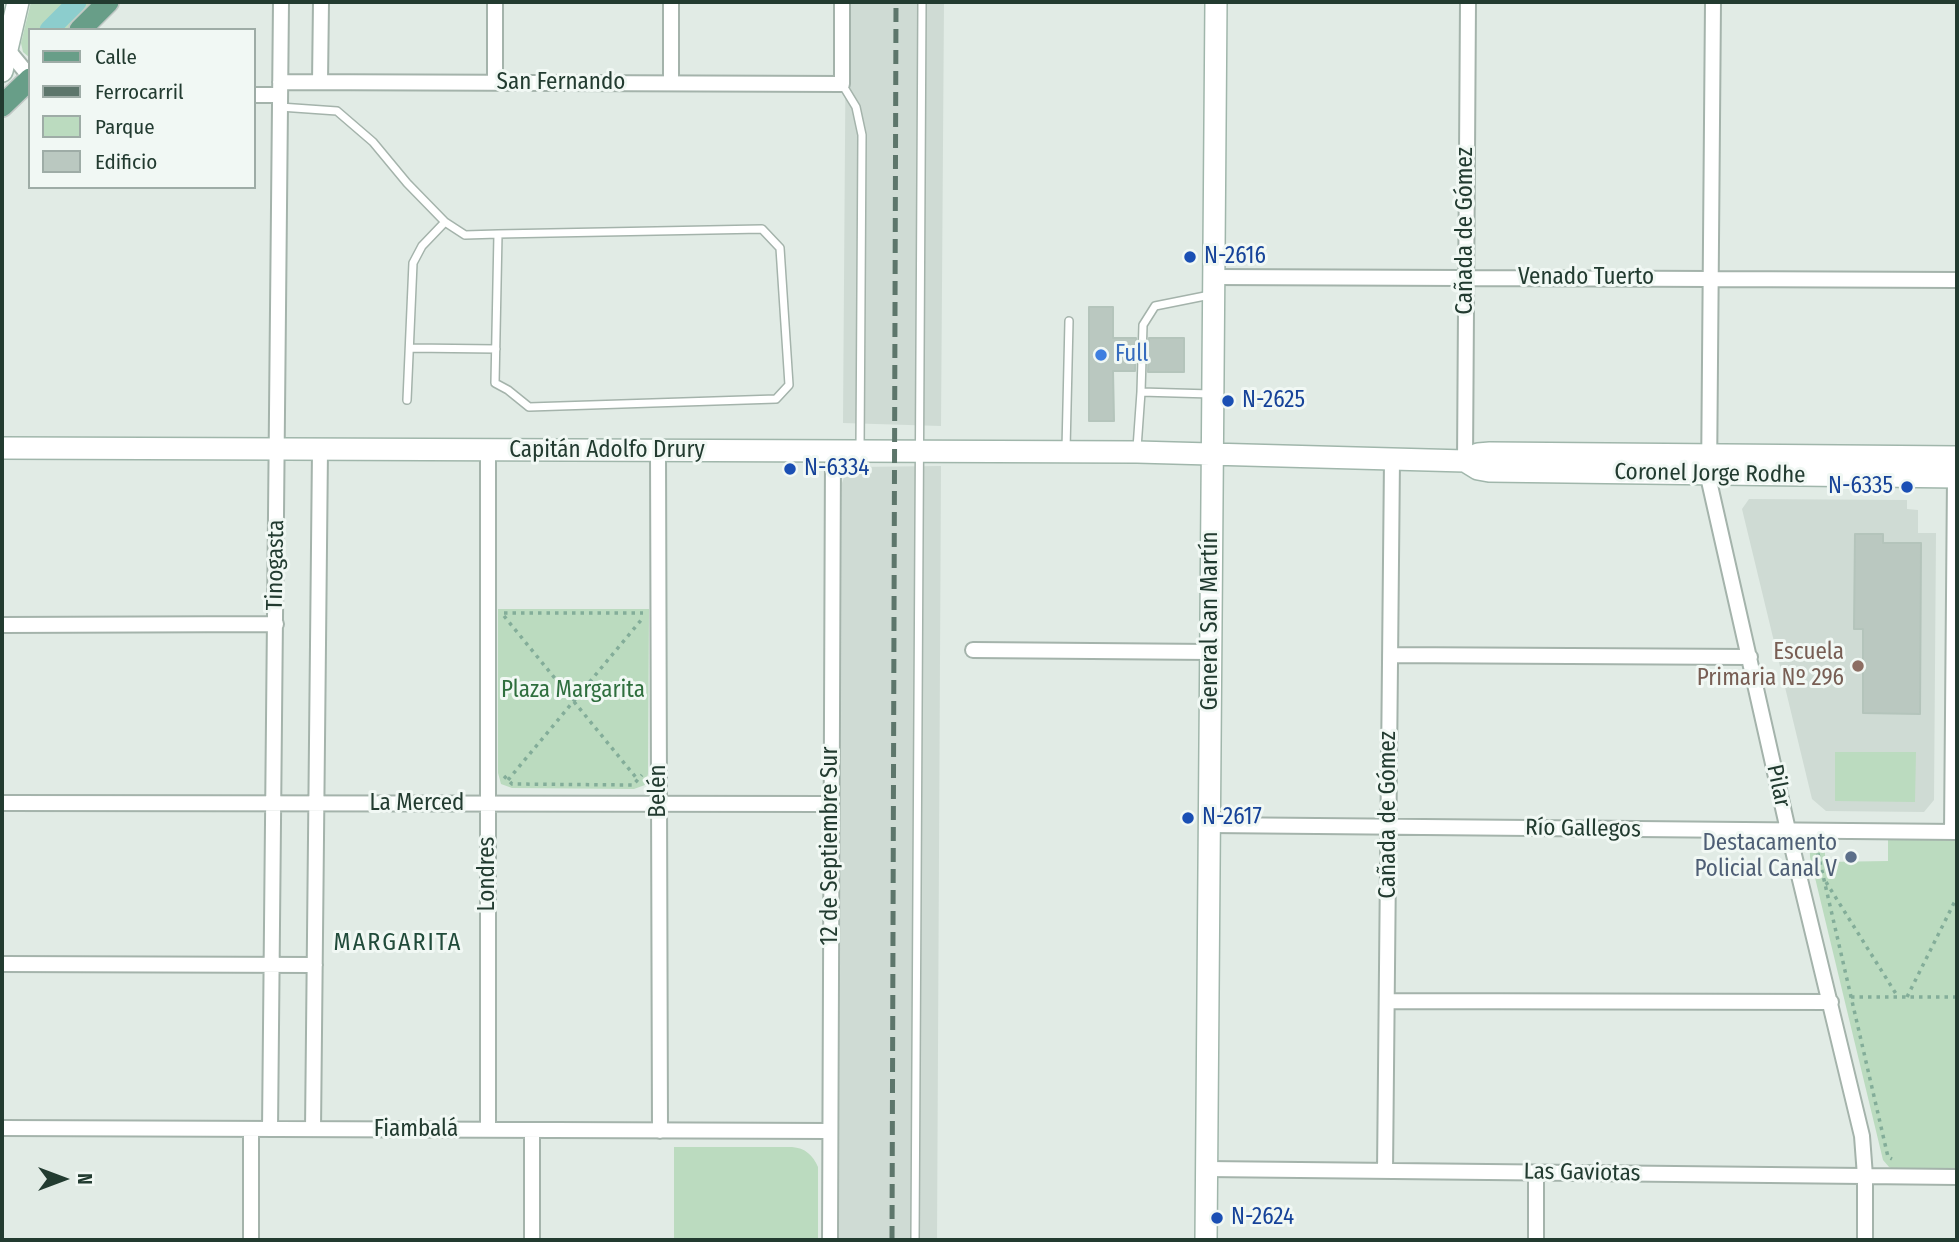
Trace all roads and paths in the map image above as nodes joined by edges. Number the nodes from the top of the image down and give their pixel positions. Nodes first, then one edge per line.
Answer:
1 (18, 2) edge
2 (108, 2) edge
3 (281, 2) edge
4 (320, 2) edge
5 (495, 2) edge
6 (671, 2) edge
7 (842, 2) edge
8 (922, 2) edge
9 (1216, 2) edge
10 (1468, 2) edge
11 (1713, 2) edge
12 (82, 28) edge
13 (7, 49) junction
14 (2, 71) edge
15 (28, 75) edge
16 (28, 80) edge
17 (320, 82) junction
18 (495, 82) junction
19 (671, 83) junction
20 (842, 83) junction
21 (280, 94) junction
22 (256, 95) edge
23 (2, 106) edge
24 (445, 222) junction
25 (498, 234) junction
26 (1466, 278) junction
27 (1710, 278) junction
28 (1957, 280) edge
29 (1214, 286) junction
30 (1069, 321) dead end
31 (410, 348) junction
32 (496, 349) junction
33 (1142, 392) junction
34 (1213, 394) junction
35 (407, 400) dead end
36 (2, 448) edge
37 (278, 450) junction
38 (320, 450) junction
39 (488, 450) junction
40 (658, 452) junction
41 (833, 452) junction
42 (860, 452) junction
43 (1066, 452) junction
44 (1137, 452) junction
45 (920, 453) junction
46 (1213, 455) junction
47 (1392, 459) junction
48 (1465, 461) junction
49 (1709, 464) junction
50 (1957, 470) edge
51 (504, 613) junction
52 (643, 613) junction
53 (276, 624) junction
54 (2, 625) edge
55 (504, 630) dead end
56 (643, 631) dead end
57 (973, 650) dead end
58 (1211, 652) junction
59 (1390, 654) junction
60 (1750, 657) junction
61 (1956, 657) edge
62 (573, 701) junction
63 (642, 764) dead end
64 (638, 780) junction
65 (2, 803) edge
66 (274, 803) junction
67 (316, 803) junction
68 (488, 804) junction
69 (659, 804) junction
70 (831, 804) junction
71 (1210, 825) junction
72 (1389, 827) junction
73 (1788, 830) junction
74 (1955, 832) edge
75 (1825, 844) dead end
76 (1823, 877) junction
77 (1957, 897) edge
78 (2, 964) edge
79 (272, 965) junction
80 (315, 965) junction
81 (1851, 997) junction
82 (1898, 997) junction
83 (1907, 997) junction
84 (1957, 997) edge
85 (1387, 1001) junction
86 (1831, 1002) junction
87 (2, 1128) edge
88 (251, 1129) junction
89 (270, 1129) junction
90 (313, 1129) junction
91 (488, 1130) junction
92 (532, 1130) junction
93 (660, 1131) junction
94 (830, 1131) junction
95 (1896, 1162) dead end
96 (1206, 1169) junction
97 (1385, 1171) junction
98 (1536, 1173) junction
99 (1866, 1176) junction
100 (1957, 1177) edge
101 (251, 1240) edge
102 (532, 1240) edge
103 (830, 1240) edge
104 (915, 1240) edge
105 (1206, 1240) edge
106 (1536, 1240) edge
107 (1865, 1240) edge

1 - 13 main road
2 - 12 main road
3 - 21 street, Tinogasta
4 - 17 street
5 - 18 street
6 - 19 street
7 - 20 street
8 - 45 lane
9 - 29 main road, General San Martín
10 - 26 street, Cañada de Gómez
11 - 27 street, Pilar
13 - 14 main road
13 - 15 street
16 - 23 main road
17 - 18 street, San Fernando
17 - 21 street, San Fernando
18 - 19 street, San Fernando
19 - 20 street, San Fernando
20 - 42 lane
21 - 22 street, San Fernando
21 - 24 lane
21 - 37 street, Tinogasta
24 - 25 lane
24 - 31 lane
25 - 32 lane
25 - 32 lane
26 - 27 street, Venado Tuerto
26 - 29 street, Venado Tuerto
26 - 48 street, Cañada de Gómez
27 - 28 street, Venado Tuerto
27 - 49 street, Pilar
29 - 33 lane
29 - 34 main road, General San Martín
30 - 43 lane
31 - 32 lane
31 - 35 lane
33 - 34 lane
33 - 44 lane
34 - 46 main road, General San Martín
36 - 37 main road, Capitán Adolfo Drury
37 - 38 main road, Capitán Adolfo Drury
37 - 53 street, Tinogasta
38 - 39 main road, Capitán Adolfo Drury
38 - 67 street, Tinogasta
39 - 40 main road, Capitán Adolfo Drury
39 - 68 street, Londres
40 - 41 main road, Capitán Adolfo Drury
40 - 69 street, Belén
41 - 42 main road, Capitán Adolfo Drury
41 - 70 street, 12 de Septiembre Sur
42 - 45 main road, Capitán Adolfo Drury
43 - 44 main road, Capitán Adolfo Drury
43 - 45 main road, Capitán Adolfo Drury
44 - 46 main road, Capitán Adolfo Drury
45 - 104 lane
46 - 47 main road, Coronel Jorge Rodhe
46 - 58 main road, General San Martín
47 - 48 main road, Coronel Jorge Rodhe
47 - 59 street, Cañada de Gómez
48 - 49 main road, Coronel Jorge Rodhe
49 - 50 main road, Coronel Jorge Rodhe
49 - 60 street, Pilar
50 - 61 street
51 - 52 path
51 - 55 path
51 - 62 path
52 - 56 path
52 - 62 path
53 - 54 street
53 - 66 street, Tinogasta
57 - 58 street
58 - 71 main road, General San Martín
59 - 60 street
59 - 72 street, Cañada de Gómez
60 - 73 street, Pilar
61 - 74 street
62 - 64 path
62 - 64 path
63 - 64 path
65 - 66 street, La Merced
66 - 67 street, La Merced
66 - 79 street, Tinogasta
67 - 68 street, La Merced
67 - 80 street, Tinogasta
68 - 69 street, La Merced
68 - 91 street, Londres
69 - 70 street, La Merced
69 - 93 street, Belén
70 - 94 street, 12 de Septiembre Sur
71 - 72 street, Río Gallegos
71 - 96 main road, General San Martín
72 - 73 street, Río Gallegos
72 - 85 street, Cañada de Gómez
73 - 74 street, Río Gallegos
73 - 86 street, Pilar
75 - 76 path
76 - 81 path
76 - 82 path
77 - 83 path
78 - 79 street
79 - 80 street
79 - 89 street, Tinogasta
80 - 90 street, Tinogasta
81 - 82 path
81 - 95 path
82 - 83 path
83 - 84 path
85 - 86 street
85 - 97 street, Cañada de Gómez
86 - 99 street, Pilar
87 - 88 street, Fiambalá
88 - 89 street, Fiambalá
88 - 101 street
89 - 90 street, Fiambalá
90 - 91 street, Fiambalá
91 - 92 street, Fiambalá
92 - 93 street, Fiambalá
92 - 102 street
93 - 94 street, Fiambalá
94 - 103 street, 12 de Septiembre Sur
96 - 97 street, Las Gaviotas
96 - 105 main road, General San Martín
97 - 98 street, Las Gaviotas
98 - 99 street, Las Gaviotas
98 - 106 street
99 - 100 street, Las Gaviotas
99 - 107 street, Pilar

